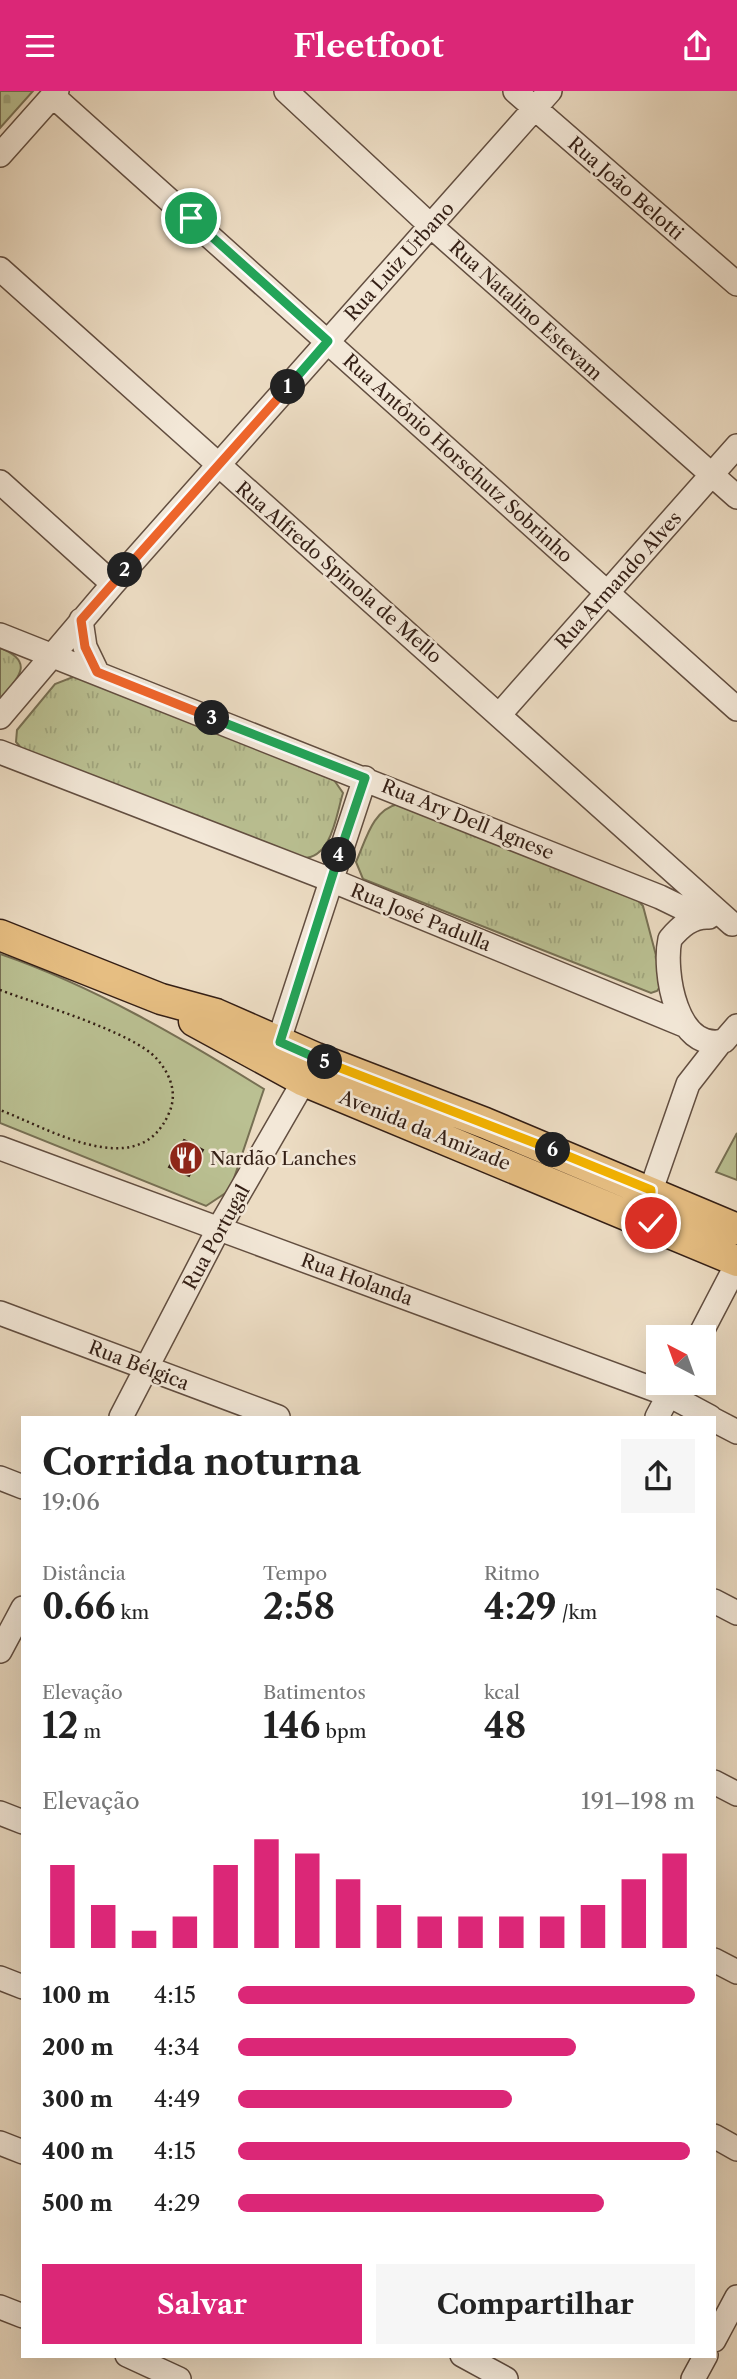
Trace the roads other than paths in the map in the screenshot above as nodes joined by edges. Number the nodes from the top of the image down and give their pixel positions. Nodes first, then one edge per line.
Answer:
1 (286, 91) edge
2 (515, 91) edge
3 (550, 91) edge
4 (55, 94) edge
5 (535, 108) junction
6 (0, 155) edge
7 (431, 226) junction
8 (0, 269) edge
9 (737, 284) edge
10 (328, 341) junction
11 (737, 446) edge
12 (218, 465) junction
13 (712, 475) junction
14 (0, 482) edge
15 (737, 497) edge
16 (113, 584) junction
17 (607, 593) junction
18 (81, 620) junction
19 (0, 635) edge
20 (51, 655) junction
21 (97, 672) junction
22 (737, 709) edge
23 (500, 713) junction
24 (0, 717) edge
25 (0, 752) edge
26 (365, 778) junction
27 (648, 846) junction
28 (331, 880) junction
29 (660, 897) junction
30 (699, 916) junction
31 (734, 926) edge
32 (0, 935) edge
33 (670, 939) junction
34 (686, 1028) junction
35 (729, 1040) edge
36 (275, 1053) junction
37 (310, 1070) junction
38 (688, 1084) junction
39 (0, 1148) edge
40 (651, 1190) junction
41 (651, 1223) junction
42 (219, 1229) junction
43 (737, 1229) edge
44 (737, 1262) edge
45 (0, 1313) edge
46 (705, 1325) edge
47 (146, 1368) junction
48 (646, 1380) edge
49 (669, 1395) edge
50 (680, 1395) edge
51 (122, 1416) edge
52 (275, 1416) edge
53 (658, 1416) edge
54 (708, 1416) edge
55 (716, 1421) edge
56 (737, 1432) edge
57 (0, 1478) edge
58 (21, 1486) edge
59 (716, 1602) edge
60 (21, 1613) edge
61 (737, 1613) edge
62 (7, 1647) edge
63 (716, 1783) edge
64 (737, 1794) edge
65 (0, 1813) edge
66 (21, 1821) edge
67 (716, 1961) edge
68 (737, 1972) edge
69 (0, 1978) edge
70 (21, 1986) edge
71 (716, 2137) edge
72 (0, 2143) edge
73 (737, 2149) edge
74 (21, 2151) edge
75 (737, 2297) edge
76 (0, 2307) edge
77 (21, 2315) edge
78 (722, 2325) edge
79 (134, 2358) edge
80 (468, 2358) edge
81 (704, 2358) edge
82 (157, 2367) edge
83 (180, 2379) edge
84 (506, 2379) edge
85 (693, 2379) edge

1 - 7 street, Rua Natalino Estevam
2 - 5 street, Rua João Belotti
3 - 5 street, Rua Luiz Urbano
4 - 6 street
4 - 10 street, Rua Antônio Horschutz Sobrinho
5 - 7 street, Rua Luiz Urbano
5 - 9 street, Rua João Belotti
7 - 10 street, Rua Luiz Urbano
7 - 13 street, Rua Natalino Estevam
8 - 12 street, Rua Alfredo Spinola de Mello
10 - 12 street, Rua Luiz Urbano
10 - 17 street, Rua Antônio Horschutz Sobrinho
11 - 13 street, Rua Armando Alves
12 - 16 street, Rua Luiz Urbano
12 - 23 street, Rua Alfredo Spinola de Mello
13 - 15 street, Rua Natalino Estevam
13 - 17 street, Rua Armando Alves
14 - 16 street
16 - 18 street, Rua Luiz Urbano
17 - 22 street, Rua Antônio Horschutz Sobrinho
17 - 23 street, Rua Armando Alves
18 - 20 street, Rua Luiz Urbano
18 - 21 street
19 - 20 street, Rua Ary Dell Agnese
20 - 21 street, Rua Ary Dell Agnese
20 - 24 street, Rua Luiz Urbano
21 - 26 street, Rua Ary Dell Agnese
23 - 27 street, Rua Alfredo Spinola de Mello
25 - 28 street, Rua José Padulla
26 - 28 street
26 - 29 street, Rua Ary Dell Agnese
27 - 29 street
27 - 31 street, Rua Alfredo Spinola de Mello
28 - 34 street, Rua José Padulla
28 - 36 street
29 - 30 street, Rua Ary Dell Agnese
29 - 33 street
30 - 31 street, Rua Ary Dell Agnese
30 - 33 street
32 - 36 main road, Avenida da Amizade
33 - 34 street
34 - 35 street, Rua José Padulla
34 - 38 street
35 - 38 street
36 - 37 main road, Avenida da Amizade
37 - 40 main road, Avenida da Amizade
37 - 41 main road, Avenida da Amizade
37 - 42 street, Rua Portugal
38 - 40 street
39 - 42 street, Rua Holanda
40 - 41 street
40 - 43 main road, Avenida da Amizade
41 - 44 main road, Avenida da Amizade
42 - 47 street, Rua Portugal
42 - 48 street, Rua Holanda
44 - 46 street
45 - 47 street, Rua Bélgica
47 - 51 street, Rua Portugal
47 - 52 street, Rua Bélgica
49 - 53 street
50 - 54 street, Rua Holanda
55 - 56 street, Rua Holanda
57 - 58 street
59 - 61 street
60 - 62 street
63 - 64 street
65 - 66 street
67 - 68 street
69 - 70 street
71 - 73 street
72 - 74 street
75 - 78 street
76 - 77 street
79 - 82 street
80 - 84 street
81 - 85 street
82 - 83 street

